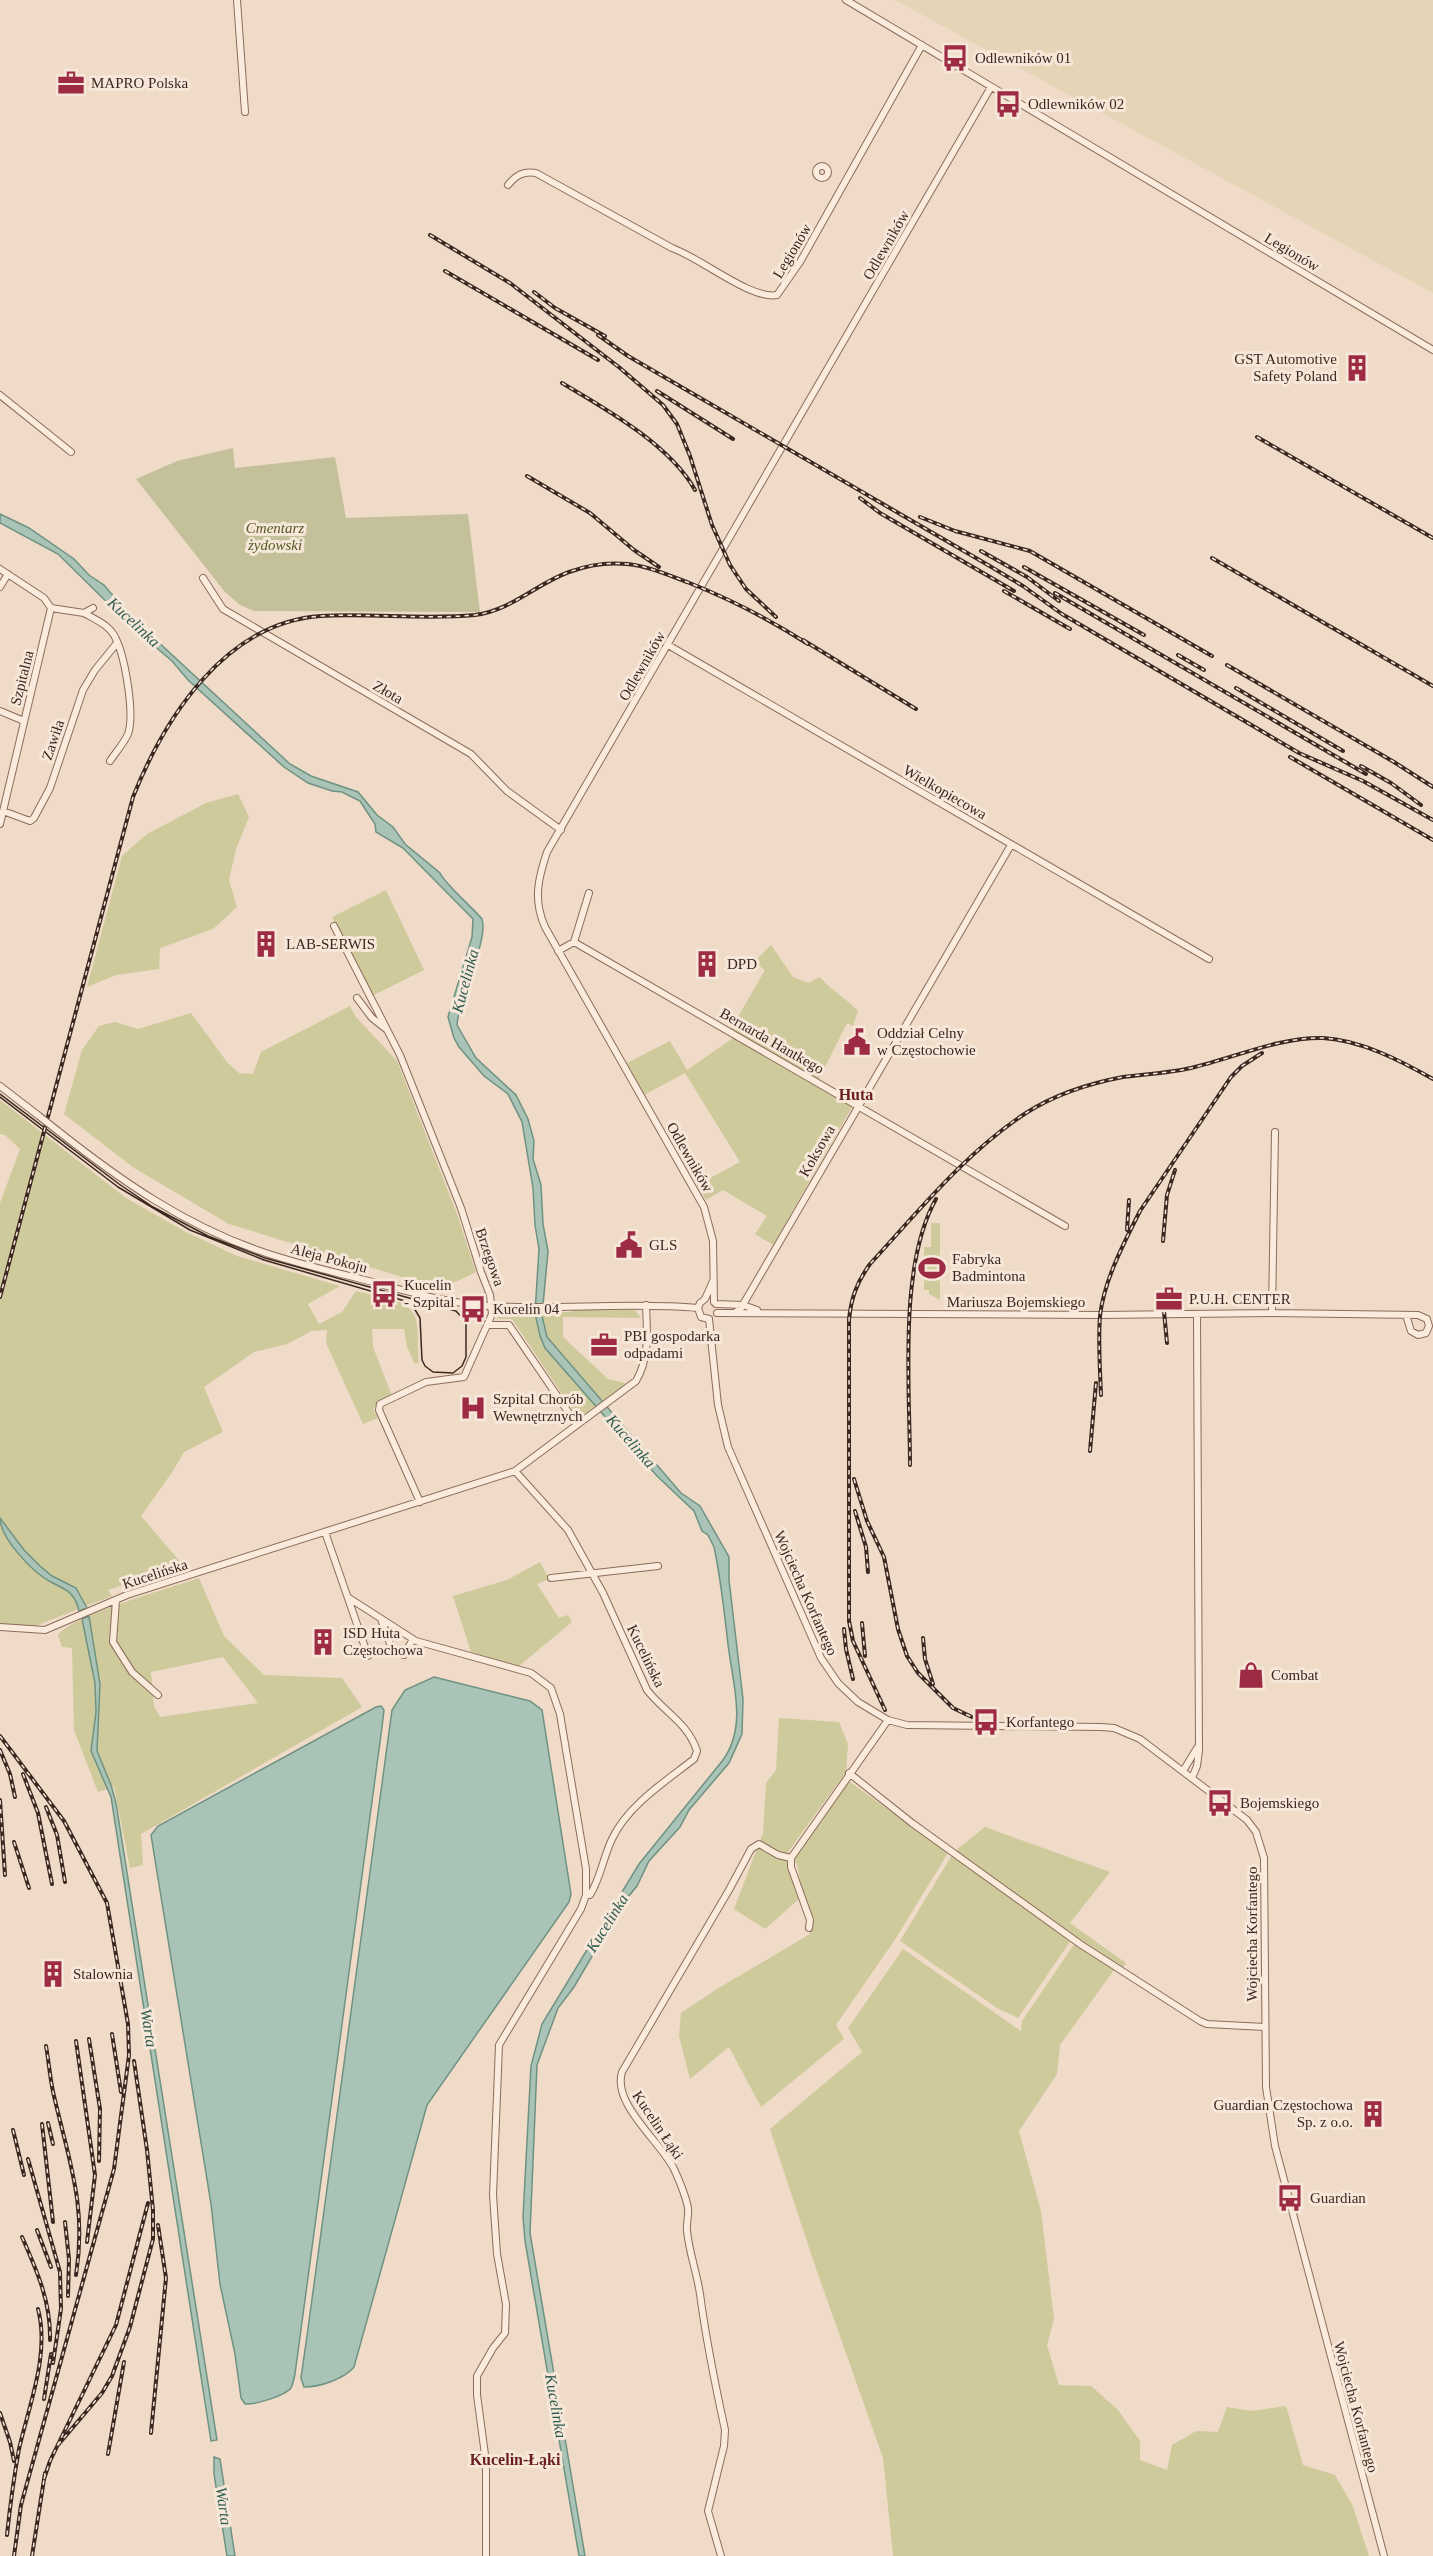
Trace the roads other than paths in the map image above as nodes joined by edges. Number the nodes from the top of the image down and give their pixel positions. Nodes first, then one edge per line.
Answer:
1 (237, 0) edge
2 (846, 0) edge
3 (922, 45) junction
4 (991, 87) junction
5 (245, 112) dead end
6 (508, 185) dead end
7 (1433, 350) edge
8 (0, 395) edge
9 (71, 452) dead end
10 (0, 569) edge
11 (8, 574) junction
12 (203, 578) dead end
13 (0, 587) edge
14 (51, 608) junction
15 (93, 608) dead end
16 (84, 613) junction
17 (117, 644) junction
18 (668, 645) junction
19 (0, 711) edge
20 (24, 721) junction
21 (110, 761) dead end
22 (3, 811) junction
23 (0, 824) edge
24 (561, 830) junction
25 (1011, 845) junction
26 (589, 893) dead end
27 (334, 926) dead end
28 (574, 942) junction
29 (558, 951) junction
30 (1209, 959) dead end
31 (357, 998) dead end
32 (387, 1030) junction
33 (0, 1087) edge
34 (858, 1105) junction
35 (1275, 1132) dead end
36 (1065, 1226) dead end
37 (715, 1273) junction
38 (705, 1299) junction
39 (715, 1303) junction
40 (646, 1305) junction
41 (743, 1305) junction
42 (491, 1306) junction
43 (698, 1308) junction
44 (760, 1311) junction
45 (734, 1312) junction
46 (717, 1313) junction
47 (1272, 1313) junction
48 (1197, 1314) junction
49 (1406, 1315) dead end
50 (709, 1319) junction
51 (488, 1325) junction
52 (577, 1425) junction
53 (515, 1471) junction
54 (420, 1502) junction
55 (326, 1532) junction
56 (658, 1566) dead end
57 (592, 1573) junction
58 (551, 1578) dead end
59 (349, 1598) junction
60 (116, 1600) junction
61 (380, 1619) junction
62 (0, 1627) edge
63 (413, 1639) junction
64 (368, 1656) dead end
65 (158, 1695) dead end
66 (888, 1720) junction
67 (1199, 1739) junction
68 (1183, 1771) junction
69 (849, 1773) junction
70 (1192, 1778) junction
71 (790, 1858) junction
72 (586, 1894) junction
73 (809, 1928) dead end
74 (1265, 2027) junction
75 (486, 2556) edge
76 (721, 2556) edge
77 (1384, 2556) edge

1 - 5 street
2 - 3 street, Legionów
3 - 4 street, Legionów
3 - 6 street, Legionów
4 - 7 street, Legionów
4 - 18 street, Odlewników
8 - 9 street
10 - 11 street
11 - 13 street
11 - 14 street
12 - 24 street, Złota
14 - 16 street
14 - 20 street, Szpitalna
15 - 16 street
16 - 17 street
17 - 21 street
17 - 22 street, Zawiła
18 - 24 street, Odlewników
18 - 25 street, Wielkopiecowa
19 - 20 street
20 - 22 street, Szpitalna
22 - 23 street, Szpitalna
24 - 29 street, Odlewników
25 - 30 street, Wielkopiecowa
25 - 34 street, Koksowa
26 - 28 street
27 - 32 street, Brzegowa
28 - 29 street
28 - 34 street, Bernarda Hantkego
29 - 37 street, Odlewników
31 - 32 street, Brzegowa
32 - 42 street, Brzegowa
33 - 42 street, Aleja Pokoju, bridge
34 - 36 street, Bernarda Hantkego
34 - 41 street, Koksowa
35 - 47 street
37 - 38 street, Odlewników
37 - 39 street, Odlewników
38 - 39 street
38 - 43 street
39 - 41 street, Mariusza Bojemskiego
39 - 46 street
40 - 42 street, Aleja Pokoju
40 - 43 street, Aleja Pokoju
40 - 52 street, Kucelińska
41 - 44 street, Mariusza Bojemskiego
41 - 45 street, Koksowa
42 - 51 street, Brzegowa
43 - 50 street
44 - 45 street, Mariusza Bojemskiego
44 - 48 street, Mariusza Bojemskiego
45 - 46 street, Mariusza Bojemskiego
46 - 50 street
47 - 48 street, Mariusza Bojemskiego
47 - 49 street, Mariusza Bojemskiego
48 - 67 street
50 - 66 street, Wojciecha Korfantego
51 - 52 street
51 - 54 street, Brzegowa
52 - 53 street, Kucelińska
53 - 54 street, Kucelińska
53 - 57 street, Kucelińska
54 - 55 street, Kucelińska
55 - 59 street
55 - 60 street, Kucelińska
56 - 57 street
57 - 58 street
57 - 72 street, Kucelińska
59 - 61 street
59 - 64 street
60 - 62 street, Kucelińska
60 - 65 street
61 - 63 street
61 - 63 street
63 - 72 street
66 - 68 street, Wojciecha Korfantego
66 - 69 street
67 - 68 street
67 - 70 street
68 - 70 street, Wojciecha Korfantego
69 - 71 street
69 - 74 street
70 - 74 street, Wojciecha Korfantego
71 - 73 street
71 - 76 street, Kucelin Łąki
72 - 75 street
74 - 77 street, Wojciecha Korfantego

